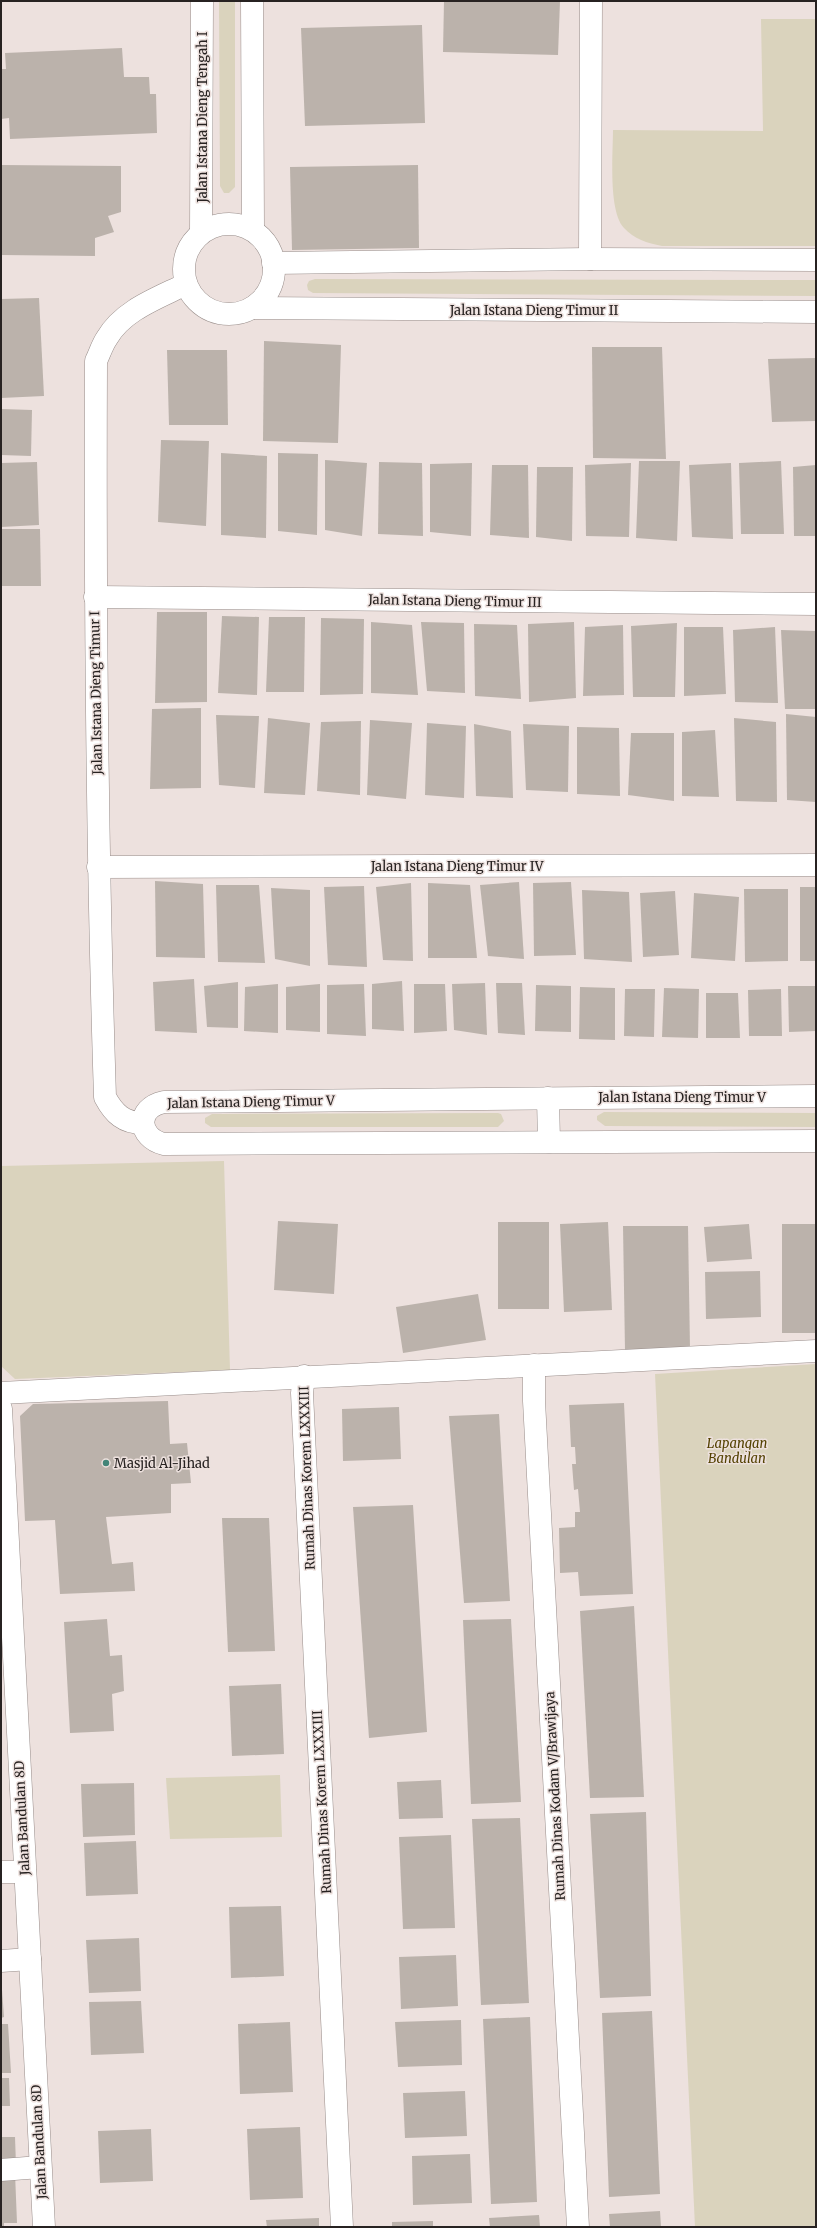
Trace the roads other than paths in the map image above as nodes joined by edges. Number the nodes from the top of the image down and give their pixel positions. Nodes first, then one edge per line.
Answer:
1 (202, 1) edge
2 (252, 1) edge
3 (591, 1) edge
4 (253, 230) junction
5 (202, 232) junction
6 (590, 259) junction
7 (816, 260) edge
8 (273, 263) junction
9 (186, 284) junction
10 (252, 308) junction
11 (816, 312) edge
12 (95, 597) junction
13 (816, 604) edge
14 (816, 865) edge
15 (98, 867) junction
16 (816, 1096) edge
17 (548, 1098) junction
18 (144, 1123) junction
19 (816, 1141) edge
20 (549, 1142) junction
21 (816, 1351) edge
22 (534, 1365) junction
23 (304, 1376) junction
24 (1, 1393) edge
25 (1, 1409) edge
26 (1, 1416) edge
27 (9, 1728) edge
28 (1, 1872) edge
29 (25, 1872) junction
30 (30, 1959) junction
31 (1, 1961) edge
32 (40, 2167) junction
33 (1, 2170) edge
34 (44, 2227) edge
35 (342, 2227) edge
36 (578, 2227) edge

1 - 5 street, Jalan Istana Dieng Tengah I
2 - 4 street
3 - 6 street
4 - 5 street
4 - 8 street
5 - 9 street
6 - 7 street
6 - 8 street
8 - 10 street
9 - 10 street
9 - 12 street, Jalan Istana Dieng Timur I
10 - 11 street, Jalan Istana Dieng Timur II
12 - 13 street, Jalan Istana Dieng Timur III
12 - 15 street, Jalan Istana Dieng Timur I
14 - 15 street, Jalan Istana Dieng Timur IV
15 - 18 street, Jalan Istana Dieng Timur I
16 - 17 street, Jalan Istana Dieng Timur V
17 - 18 street, Jalan Istana Dieng Timur V
17 - 20 street
18 - 20 street
19 - 20 street
21 - 22 street
22 - 23 street
22 - 36 street, Rumah Dinas Kodam V/Brawijaya
23 - 24 street
23 - 35 street, Rumah Dinas Korem LXXXIII
25 - 26 street, Jalan Bandulan 8D
26 - 27 street, Jalan Bandulan 8D
27 - 29 street, Jalan Bandulan 8D
28 - 29 street
29 - 30 street, Jalan Bandulan 8D
30 - 31 street
30 - 32 street, Jalan Bandulan 8D
32 - 33 street
32 - 34 street, Jalan Bandulan 8D

